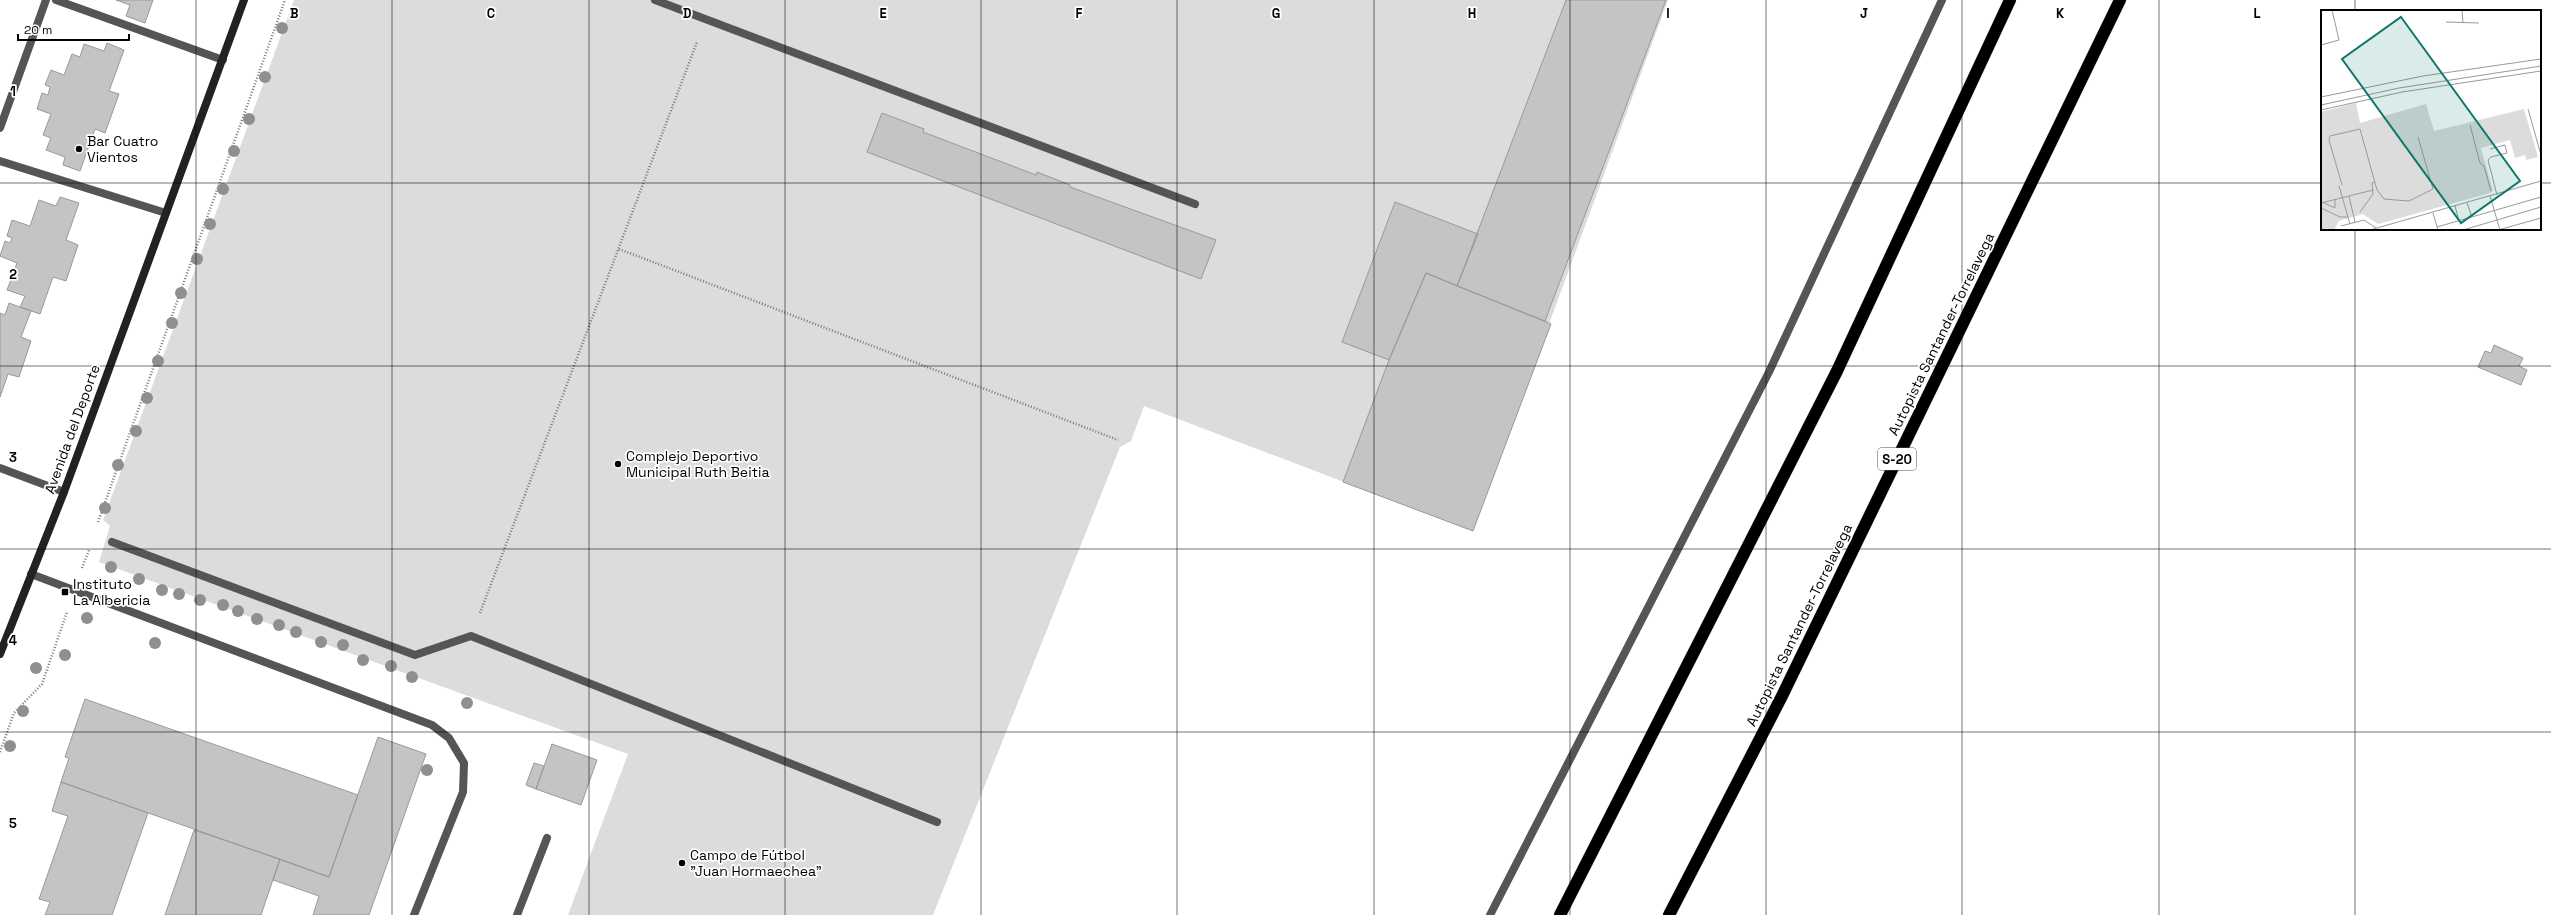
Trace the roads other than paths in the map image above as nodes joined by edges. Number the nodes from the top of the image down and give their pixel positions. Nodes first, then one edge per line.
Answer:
1 (46, 0) edge
2 (56, 0) edge
3 (244, 0) edge
4 (655, 0) edge
5 (1942, 0) edge
6 (2010, 0) edge
7 (2120, 0) edge
8 (223, 60) junction
9 (0, 128) edge
10 (0, 161) edge
11 (1195, 204) dead end
12 (166, 213) junction
13 (0, 468) edge
14 (64, 492) junction
15 (112, 542) dead end
16 (31, 574) junction
17 (0, 654) edge
18 (937, 822) dead end
19 (547, 838) dead end
20 (414, 915) edge
21 (517, 915) edge
22 (1490, 915) edge
23 (1560, 915) edge
24 (1669, 915) edge

1 - 9 street
2 - 8 street
3 - 8 main road, Avenida del Deporte
4 - 11 street
5 - 22 street
6 - 23 highway
7 - 24 highway, Autopista Santander-Torrelavega / S-20
8 - 12 main road, Avenida del Deporte
10 - 12 street
12 - 14 main road, Avenida del Deporte
13 - 14 street
14 - 16 main road, Avenida del Deporte
15 - 18 street
16 - 17 main road, Avenida del Deporte
16 - 20 street
19 - 21 street

